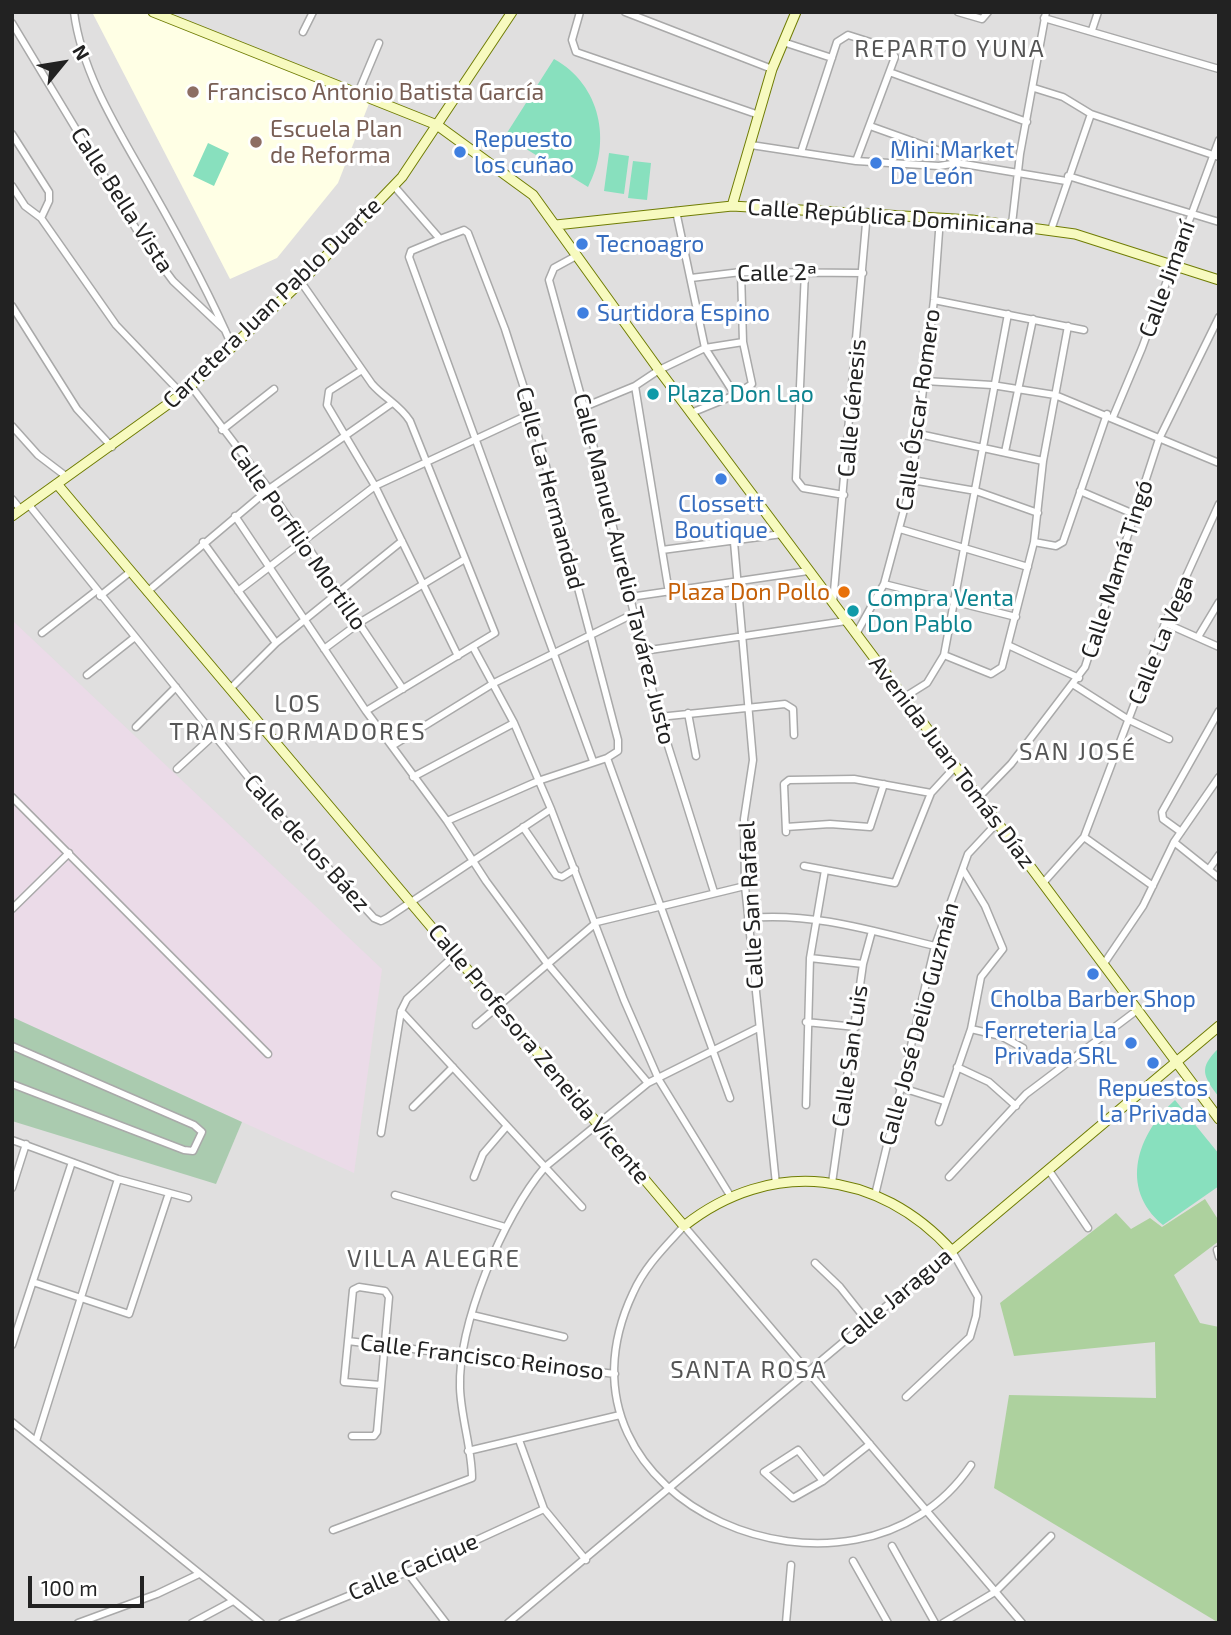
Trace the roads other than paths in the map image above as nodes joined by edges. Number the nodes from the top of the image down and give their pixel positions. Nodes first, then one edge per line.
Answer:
1 (74, 12) edge
2 (153, 12) edge
3 (313, 12) edge
4 (512, 12) edge
5 (580, 12) edge
6 (625, 12) edge
7 (796, 12) edge
8 (958, 12) edge
9 (988, 12) edge
10 (1098, 12) edge
11 (1045, 15) edge
12 (12, 23) edge
13 (1092, 30) junction
14 (303, 32) dead end
15 (783, 42) junction
16 (379, 44) dead end
17 (832, 58) junction
18 (772, 69) junction
19 (1219, 69) edge
20 (892, 73) junction
21 (1034, 88) junction
22 (358, 93) junction
23 (1091, 114) junction
24 (759, 115) junction
25 (1027, 122) junction
26 (437, 124) junction
27 (870, 126) junction
28 (12, 134) edge
29 (1219, 139) edge
30 (751, 145) junction
31 (801, 152) junction
32 (1216, 156) edge
33 (856, 161) junction
34 (958, 163) junction
35 (1018, 171) junction
36 (1067, 179) junction
37 (12, 186) edge
38 (394, 186) junction
39 (732, 206) junction
40 (676, 211) junction
41 (1191, 211) junction
42 (867, 212) junction
43 (41, 218) junction
44 (940, 218) junction
45 (1219, 222) edge
46 (1012, 224) junction
47 (556, 225) junction
48 (1051, 230) junction
49 (440, 239) junction
50 (576, 256) junction
51 (1173, 266) junction
52 (805, 271) junction
53 (741, 272) junction
54 (863, 273) junction
55 (691, 278) junction
56 (1219, 280) edge
57 (302, 282) junction
58 (934, 300) junction
59 (12, 306) edge
60 (1008, 314) junction
61 (1219, 317) edge
62 (1033, 319) junction
63 (1068, 326) junction
64 (225, 330) junction
65 (1084, 330) dead end
66 (743, 342) junction
67 (232, 346) junction
68 (705, 348) junction
69 (362, 370) junction
70 (659, 370) junction
71 (925, 381) junction
72 (992, 384) junction
73 (191, 386) junction
74 (635, 386) junction
75 (274, 389) dead end
76 (1018, 389) junction
77 (182, 394) junction
78 (1055, 395) junction
79 (734, 396) junction
80 (392, 403) junction
81 (584, 407) junction
82 (691, 413) junction
83 (532, 414) junction
84 (1110, 416) junction
85 (12, 426) edge
86 (222, 430) junction
87 (919, 434) junction
88 (477, 437) junction
89 (347, 438) junction
90 (1159, 439) junction
91 (111, 447) junction
92 (984, 447) junction
93 (1006, 452) junction
94 (1042, 461) junction
95 (427, 462) junction
96 (1219, 463) edge
97 (67, 477) junction
98 (912, 480) junction
99 (57, 484) junction
100 (375, 486) junction
101 (269, 489) junction
102 (976, 491) junction
103 (1080, 491) junction
104 (844, 495) junction
105 (12, 499) edge
106 (1219, 504) edge
107 (25, 508) junction
108 (1038, 513) junction
109 (1136, 515) junction
110 (12, 516) edge
111 (235, 516) junction
112 (1211, 517) junction
113 (1219, 522) edge
114 (900, 530) junction
115 (782, 534) junction
116 (303, 539) junction
117 (402, 541) junction
118 (203, 542) junction
119 (734, 542) junction
120 (1034, 542) junction
121 (966, 547) junction
122 (662, 550) junction
123 (465, 559) junction
124 (1028, 567) junction
125 (269, 569) junction
126 (808, 571) junction
127 (130, 572) junction
128 (738, 583) junction
129 (884, 584) junction
130 (423, 585) junction
131 (338, 590) junction
132 (238, 591) junction
133 (147, 592) junction
134 (669, 593) junction
135 (98, 594) junction
136 (630, 597) junction
137 (954, 601) junction
138 (1219, 602) edge
139 (833, 603) junction
140 (633, 614) junction
141 (1016, 617) junction
142 (304, 620) junction
143 (846, 621) junction
144 (359, 623) junction
145 (1165, 623) junction
146 (42, 633) dead end
147 (856, 634) junction
148 (589, 636) junction
149 (1198, 637) junction
150 (135, 638) junction
151 (743, 639) junction
152 (276, 643) junction
153 (1010, 646) junction
154 (473, 647) junction
155 (1219, 647) edge
156 (324, 649) junction
157 (643, 652) junction
158 (556, 653) junction
159 (944, 655) junction
160 (458, 656) junction
161 (87, 675) dead end
162 (1079, 678) junction
163 (494, 684) junction
164 (1074, 685) junction
165 (176, 687) junction
166 (230, 689) junction
167 (403, 689) junction
168 (903, 698) junction
169 (749, 707) junction
170 (366, 711) junction
171 (1219, 711) edge
172 (688, 713) junction
173 (659, 717) junction
174 (1129, 720) junction
175 (514, 723) junction
176 (136, 727) dead end
177 (214, 734) junction
178 (794, 734) dead end
179 (1169, 739) dead end
180 (392, 746) junction
181 (696, 755) dead end
182 (607, 758) junction
183 (593, 761) junction
184 (955, 768) junction
185 (177, 769) dead end
186 (413, 777) junction
187 (1219, 777) edge
188 (538, 780) junction
189 (884, 784) junction
190 (931, 793) junction
191 (12, 797) edge
192 (978, 798) junction
193 (551, 809) junction
194 (447, 821) junction
195 (996, 824) junction
196 (523, 827) junction
197 (1181, 832) junction
198 (1084, 837) junction
199 (1174, 842) junction
200 (69, 853) junction
201 (1219, 855) edge
202 (472, 859) junction
203 (804, 866) dead end
204 (575, 869) junction
205 (1209, 869) junction
206 (825, 870) junction
207 (963, 870) junction
208 (1219, 878) edge
209 (1043, 883) junction
210 (745, 886) junction
211 (1153, 886) junction
212 (714, 892) junction
213 (411, 903) junction
214 (659, 907) junction
215 (12, 909) edge
216 (748, 918) junction
217 (818, 918) junction
218 (597, 922) junction
219 (872, 930) junction
220 (935, 946) junction
221 (455, 955) junction
222 (810, 958) junction
223 (546, 962) junction
224 (863, 964) junction
225 (1103, 966) junction
226 (496, 1005) junction
227 (401, 1011) junction
228 (1136, 1011) junction
229 (806, 1022) junction
230 (476, 1025) dead end
231 (1219, 1026) edge
232 (856, 1027) junction
233 (758, 1028) junction
234 (971, 1029) junction
235 (12, 1046) edge
236 (1023, 1048) dead end
237 (713, 1052) junction
238 (268, 1054) dead end
239 (1176, 1063) junction
240 (453, 1067) junction
241 (957, 1067) junction
242 (659, 1080) junction
243 (648, 1083) junction
244 (12, 1084) edge
245 (899, 1087) junction
246 (730, 1098) dead end
247 (944, 1101) junction
248 (806, 1105) dead end
249 (1016, 1105) junction
250 (413, 1107) dead end
251 (1219, 1119) edge
252 (939, 1122) dead end
253 (600, 1123) junction
254 (506, 1127) junction
255 (381, 1133) dead end
256 (12, 1140) edge
257 (26, 1144) junction
258 (72, 1161) junction
259 (545, 1167) junction
260 (1047, 1169) junction
261 (474, 1177) dead end
262 (949, 1177) dead end
263 (118, 1179) junction
264 (832, 1183) junction
265 (776, 1184) junction
266 (12, 1188) edge
267 (169, 1193) junction
268 (396, 1195) dead end
269 (875, 1195) junction
270 (731, 1197) junction
271 (188, 1198) dead end
272 (582, 1207) dead end
273 (684, 1226) junction
274 (505, 1227) junction
275 (1088, 1228) dead end
276 (951, 1251) junction
277 (815, 1263) dead end
278 (33, 1282) junction
279 (81, 1299) junction
280 (472, 1315) junction
281 (867, 1321) junction
282 (564, 1337) dead end
283 (348, 1340) junction
284 (12, 1345) edge
285 (385, 1345) junction
286 (461, 1355) junction
287 (808, 1371) junction
288 (615, 1374) junction
289 (381, 1385) junction
290 (906, 1397) dead end
291 (621, 1415) junction
292 (12, 1422) edge
293 (352, 1436) dead end
294 (519, 1440) junction
295 (36, 1441) junction
296 (870, 1444) junction
297 (468, 1451) junction
298 (971, 1465) dead end
299 (823, 1481) junction
300 (663, 1494) junction
301 (950, 1498) dead end
302 (671, 1504) dead end
303 (544, 1509) junction
304 (333, 1530) dead end
305 (1051, 1536) dead end
306 (900, 1541) dead end
307 (892, 1546) junction
308 (882, 1551) dead end
309 (586, 1560) junction
310 (853, 1561) dead end
311 (777, 1564) dead end
312 (407, 1572) junction
313 (199, 1574) junction
314 (995, 1592) junction
315 (233, 1601) junction
316 (78, 1623) edge
317 (192, 1623) edge
318 (261, 1623) edge
319 (282, 1623) edge
320 (446, 1623) edge
321 (509, 1623) edge
322 (786, 1623) edge
323 (888, 1623) edge
324 (935, 1623) edge
325 (943, 1623) edge
326 (1022, 1623) edge

1 - 64 street
2 - 22 street, Avenida Juan Tomás Díaz
3 - 14 street
4 - 26 street, Carretera Juan Pablo Duarte
5 - 24 street
6 - 18 street
7 - 15 street
8 - 9 street
10 - 13 street
11 - 13 street
11 - 21 street
12 - 64 street, Calle Bella Vista
13 - 19 street
15 - 17 street
15 - 18 street
16 - 22 street
17 - 20 street
17 - 31 street
18 - 24 street
20 - 25 street
20 - 27 street
21 - 23 street
21 - 25 street
22 - 26 street, Avenida Juan Tomás Díaz
23 - 32 street
23 - 36 street
24 - 30 street
25 - 35 street
26 - 38 street, Carretera Juan Pablo Duarte
26 - 47 street, Avenida Juan Tomás Díaz
27 - 33 street
27 - 34 street
28 - 43 street
29 - 32 street, Calle Jimaní
30 - 31 street
30 - 39 street
31 - 33 street
32 - 41 street, Calle Jimaní
33 - 34 street
34 - 35 street
35 - 36 street
35 - 46 street
36 - 41 street
36 - 48 street
37 - 43 street
38 - 49 street
38 - 57 street, Carretera Juan Pablo Duarte
39 - 40 street, Calle República Dominicana
39 - 42 street, Calle República Dominicana
40 - 47 street, Calle República Dominicana
40 - 55 street
41 - 45 street
41 - 51 street, Calle Jimaní
42 - 44 street, Calle República Dominicana
42 - 54 street, Calle Génesis
43 - 77 street
44 - 46 street, Calle República Dominicana
44 - 58 street, Calle Óscar Romero
46 - 48 street, Calle República Dominicana
47 - 50 street, Avenida Juan Tomás Díaz
48 - 51 street, Calle República Dominicana
49 - 83 street, Calle La Hermandad
49 - 88 street
50 - 70 street, Avenida Juan Tomás Díaz
50 - 81 street, Calle Manuel Aurelio Tavárez Justo
51 - 56 street, Calle República Dominicana
51 - 84 street, Calle Jimaní
52 - 53 street, Calle 2ª
52 - 54 street, Calle 2ª
52 - 104 street
53 - 55 street, Calle 2ª
53 - 66 street
54 - 104 street, Calle Génesis
55 - 68 street
57 - 67 street, Carretera Juan Pablo Duarte
57 - 69 street
58 - 60 street
58 - 71 street, Calle Óscar Romero
59 - 91 street
60 - 62 street
60 - 72 street
61 - 90 street, Calle Mamá Tingó
62 - 63 street
62 - 76 street
63 - 65 street
63 - 78 street
64 - 67 street
66 - 68 street
66 - 79 street
67 - 73 street, Carretera Juan Pablo Duarte
68 - 70 street
68 - 79 street
69 - 80 street
69 - 89 street
70 - 74 street
70 - 82 street, Avenida Juan Tomás Díaz
71 - 72 street
71 - 87 street, Calle Óscar Romero
72 - 76 street
72 - 92 street
73 - 77 street, Carretera Juan Pablo Duarte
73 - 86 street, Calle Porfilio Mortillo
74 - 81 street
74 - 122 street
75 - 86 street
76 - 78 street
76 - 93 street
77 - 91 street, Carretera Juan Pablo Duarte
78 - 84 street
78 - 94 street
79 - 82 street
80 - 89 street
80 - 95 street
81 - 136 street, Calle Manuel Aurelio Tavárez Justo
82 - 115 street, Avenida Juan Tomás Díaz
83 - 88 street
83 - 148 street, Calle La Hermandad
84 - 90 street
84 - 103 street, Calle Jimaní
85 - 97 street
86 - 101 street, Calle Porfilio Mortillo
87 - 92 street
87 - 98 street, Calle Óscar Romero
88 - 95 street
88 - 158 street
89 - 100 street
89 - 101 street
90 - 96 street
90 - 109 street, Calle Mamá Tingó
91 - 97 street, Carretera Juan Pablo Duarte
92 - 93 street
92 - 102 street
93 - 94 street
94 - 108 street
95 - 100 street
95 - 123 street
97 - 99 street, Carretera Juan Pablo Duarte
98 - 102 street
98 - 114 street, Calle Óscar Romero
99 - 107 street, Carretera Juan Pablo Duarte
99 - 127 street, Calle Profesora Zeneida Vicente
100 - 116 street
100 - 117 street
101 - 111 street
101 - 116 street, Calle Porfilio Mortillo
102 - 108 street
102 - 121 street
103 - 109 street
103 - 120 street, Calle Jimaní
104 - 139 street, Calle Génesis
105 - 107 street, Calle de los Báez
106 - 112 street, Calle La Vega
107 - 110 street, Carretera Juan Pablo Duarte
107 - 135 street, Calle de los Báez
108 - 120 street
109 - 162 street, Calle Mamá Tingó
111 - 118 street
111 - 125 street
112 - 113 street
112 - 145 street, Calle La Vega
114 - 121 street
114 - 129 street, Calle Óscar Romero
115 - 119 street
115 - 126 street, Avenida Juan Tomás Díaz
116 - 125 street
116 - 131 street, Calle Porfilio Mortillo
117 - 130 street
117 - 131 street
118 - 132 street
118 - 133 street
119 - 122 street
119 - 128 street, Calle San Rafael
120 - 124 street
121 - 124 street
121 - 137 street
122 - 134 street
123 - 130 street
123 - 154 street
124 - 141 street
125 - 132 street
125 - 142 street
126 - 128 street
126 - 139 street, Avenida Juan Tomás Díaz
127 - 133 street, Calle Profesora Zeneida Vicente
127 - 135 street
128 - 134 street
128 - 151 street, Calle San Rafael
129 - 137 street
129 - 147 street, Calle Óscar Romero
130 - 144 street
130 - 160 street
131 - 142 street
131 - 144 street, Calle Porfilio Mortillo
132 - 152 street
133 - 166 street, Calle Profesora Zeneida Vicente
134 - 136 street
135 - 146 street
135 - 150 street, Calle de los Báez
136 - 140 street, Calle Manuel Aurelio Tavárez Justo
137 - 141 street
137 - 159 street
138 - 149 street
139 - 143 street, Avenida Juan Tomás Díaz
140 - 148 street
140 - 157 street, Calle Manuel Aurelio Tavárez Justo
141 - 153 street
142 - 152 street
142 - 156 street
143 - 147 street, Avenida Juan Tomás Díaz
143 - 151 street
144 - 156 street
144 - 167 street, Calle Porfilio Mortillo
145 - 149 street
145 - 174 street, Calle La Vega
147 - 168 street, Avenida Juan Tomás Díaz
148 - 158 street
148 - 182 street, Calle La Hermandad
149 - 155 street
150 - 161 street
150 - 165 street, Calle de los Báez
151 - 157 street
151 - 169 street, Calle San Rafael
152 - 166 street
153 - 159 street
153 - 162 street
154 - 160 street
154 - 163 street
156 - 170 street
157 - 173 street, Calle Manuel Aurelio Tavárez Justo
158 - 163 street
158 - 183 street
159 - 168 street
160 - 167 street
162 - 164 street, Calle Mamá Tingó
163 - 175 street
163 - 180 street
164 - 174 street
164 - 192 street, Calle Mamá Tingó
165 - 176 street
165 - 177 street, Calle de los Báez
166 - 213 street, Calle Profesora Zeneida Vicente
167 - 170 street
168 - 184 street, Avenida Juan Tomás Díaz
169 - 172 street
169 - 178 street
169 - 210 street, Calle San Rafael
170 - 180 street
171 - 197 street
172 - 173 street
172 - 181 street
173 - 212 street, Calle Manuel Aurelio Tavárez Justo
174 - 179 street
174 - 198 street, Calle La Vega
175 - 186 street
175 - 188 street
177 - 185 street
177 - 213 street, Calle de los Báez
180 - 186 street
182 - 183 street
182 - 214 street
183 - 188 street
184 - 190 street
184 - 192 street, Avenida Juan Tomás Díaz
186 - 194 street
187 - 197 street
188 - 193 street
188 - 194 street
189 - 189 street
189 - 190 street
190 - 206 street
191 - 200 street
192 - 195 street, Avenida Juan Tomás Díaz
193 - 196 street, Calle de los Báez
193 - 204 street
194 - 202 street
195 - 207 street, Calle José Delio Guzmán
195 - 209 street, Avenida Juan Tomás Díaz
196 - 202 street, Calle de los Báez
196 - 204 street
197 - 199 street
198 - 209 street, Calle La Vega
198 - 211 street
199 - 205 street
199 - 211 street
200 - 215 street
200 - 238 street
201 - 205 street
202 - 213 street, Calle de los Báez
202 - 223 street
203 - 206 street
204 - 218 street
205 - 208 street
206 - 217 street
207 - 220 street, Calle José Delio Guzmán
207 - 234 street
209 - 225 street, Avenida Juan Tomás Díaz
210 - 212 street
210 - 216 street, Calle San Rafael
211 - 225 street
212 - 214 street
213 - 221 street, Calle Profesora Zeneida Vicente
214 - 218 street
214 - 237 street
216 - 217 street
216 - 233 street, Calle San Rafael
217 - 219 street
217 - 222 street
218 - 223 street
218 - 242 street
219 - 220 street
219 - 224 street, Calle San Luis
220 - 245 street, Calle José Delio Guzmán
221 - 226 street, Calle Profesora Zeneida Vicente
221 - 227 street
222 - 224 street
222 - 229 street
223 - 226 street
223 - 243 street
224 - 232 street, Calle San Luis
225 - 228 street, Avenida Juan Tomás Díaz
226 - 230 street
226 - 253 street, Calle Profesora Zeneida Vicente
227 - 240 street
227 - 255 street
228 - 239 street, Avenida Juan Tomás Díaz
228 - 249 street
229 - 232 street
229 - 248 street
231 - 239 street, Calle Jaragua
232 - 264 street, Calle San Luis
233 - 237 street
233 - 265 street, Calle San Rafael
234 - 236 street
234 - 241 street
235 - 244 street
237 - 242 street
237 - 246 street
239 - 251 street, Avenida Juan Tomás Díaz
239 - 260 street, Calle Jaragua
240 - 250 street
240 - 254 street
241 - 247 street
241 - 249 street
242 - 243 street
242 - 270 street
243 - 253 street
245 - 247 street
245 - 269 street, Calle José Delio Guzmán
247 - 252 street
249 - 262 street
253 - 259 street
253 - 273 street, Calle Profesora Zeneida Vicente
254 - 259 street
254 - 261 street
256 - 257 street
257 - 258 street
257 - 266 street
258 - 263 street
258 - 278 street
259 - 272 street
259 - 274 street
260 - 275 street
260 - 276 street, Calle Jaragua
263 - 267 street
263 - 279 street
264 - 265 street
264 - 269 street
265 - 270 street
267 - 271 street
267 - 279 street
268 - 274 street
269 - 276 street
270 - 273 street
273 - 287 street, Calle Profesora Zeneida Vicente
273 - 288 street
274 - 280 street
276 - 281 street, Calle Jaragua
276 - 290 street
277 - 281 street
278 - 279 street
278 - 284 street
279 - 295 street
280 - 282 street
280 - 286 street
281 - 287 street, Calle Jaragua
283 - 285 street, Calle Francisco Reinoso
283 - 285 street
283 - 289 street
285 - 286 street, Calle Francisco Reinoso
285 - 289 street
286 - 288 street, Calle Francisco Reinoso
286 - 297 street
287 - 296 street, Calle Profesora Zeneida Vicente
287 - 300 street, Calle Jaragua
288 - 291 street
289 - 293 street
291 - 294 street
291 - 300 street
292 - 295 street
294 - 297 street
294 - 303 street
295 - 313 street
296 - 299 street
296 - 314 street, Calle Profesora Zeneida Vicente
297 - 304 street
298 - 301 street
299 - 299 street
300 - 302 street
300 - 309 street, Calle Jaragua
303 - 309 street
303 - 312 street, Calle Cacique
305 - 314 street
306 - 307 street
307 - 308 street
307 - 324 street
309 - 321 street, Calle Jaragua
310 - 323 street
311 - 322 street
312 - 319 street, Calle Cacique
312 - 320 street
313 - 315 street
313 - 316 street
314 - 325 street
314 - 326 street, Calle Profesora Zeneida Vicente
315 - 317 street
315 - 318 street

